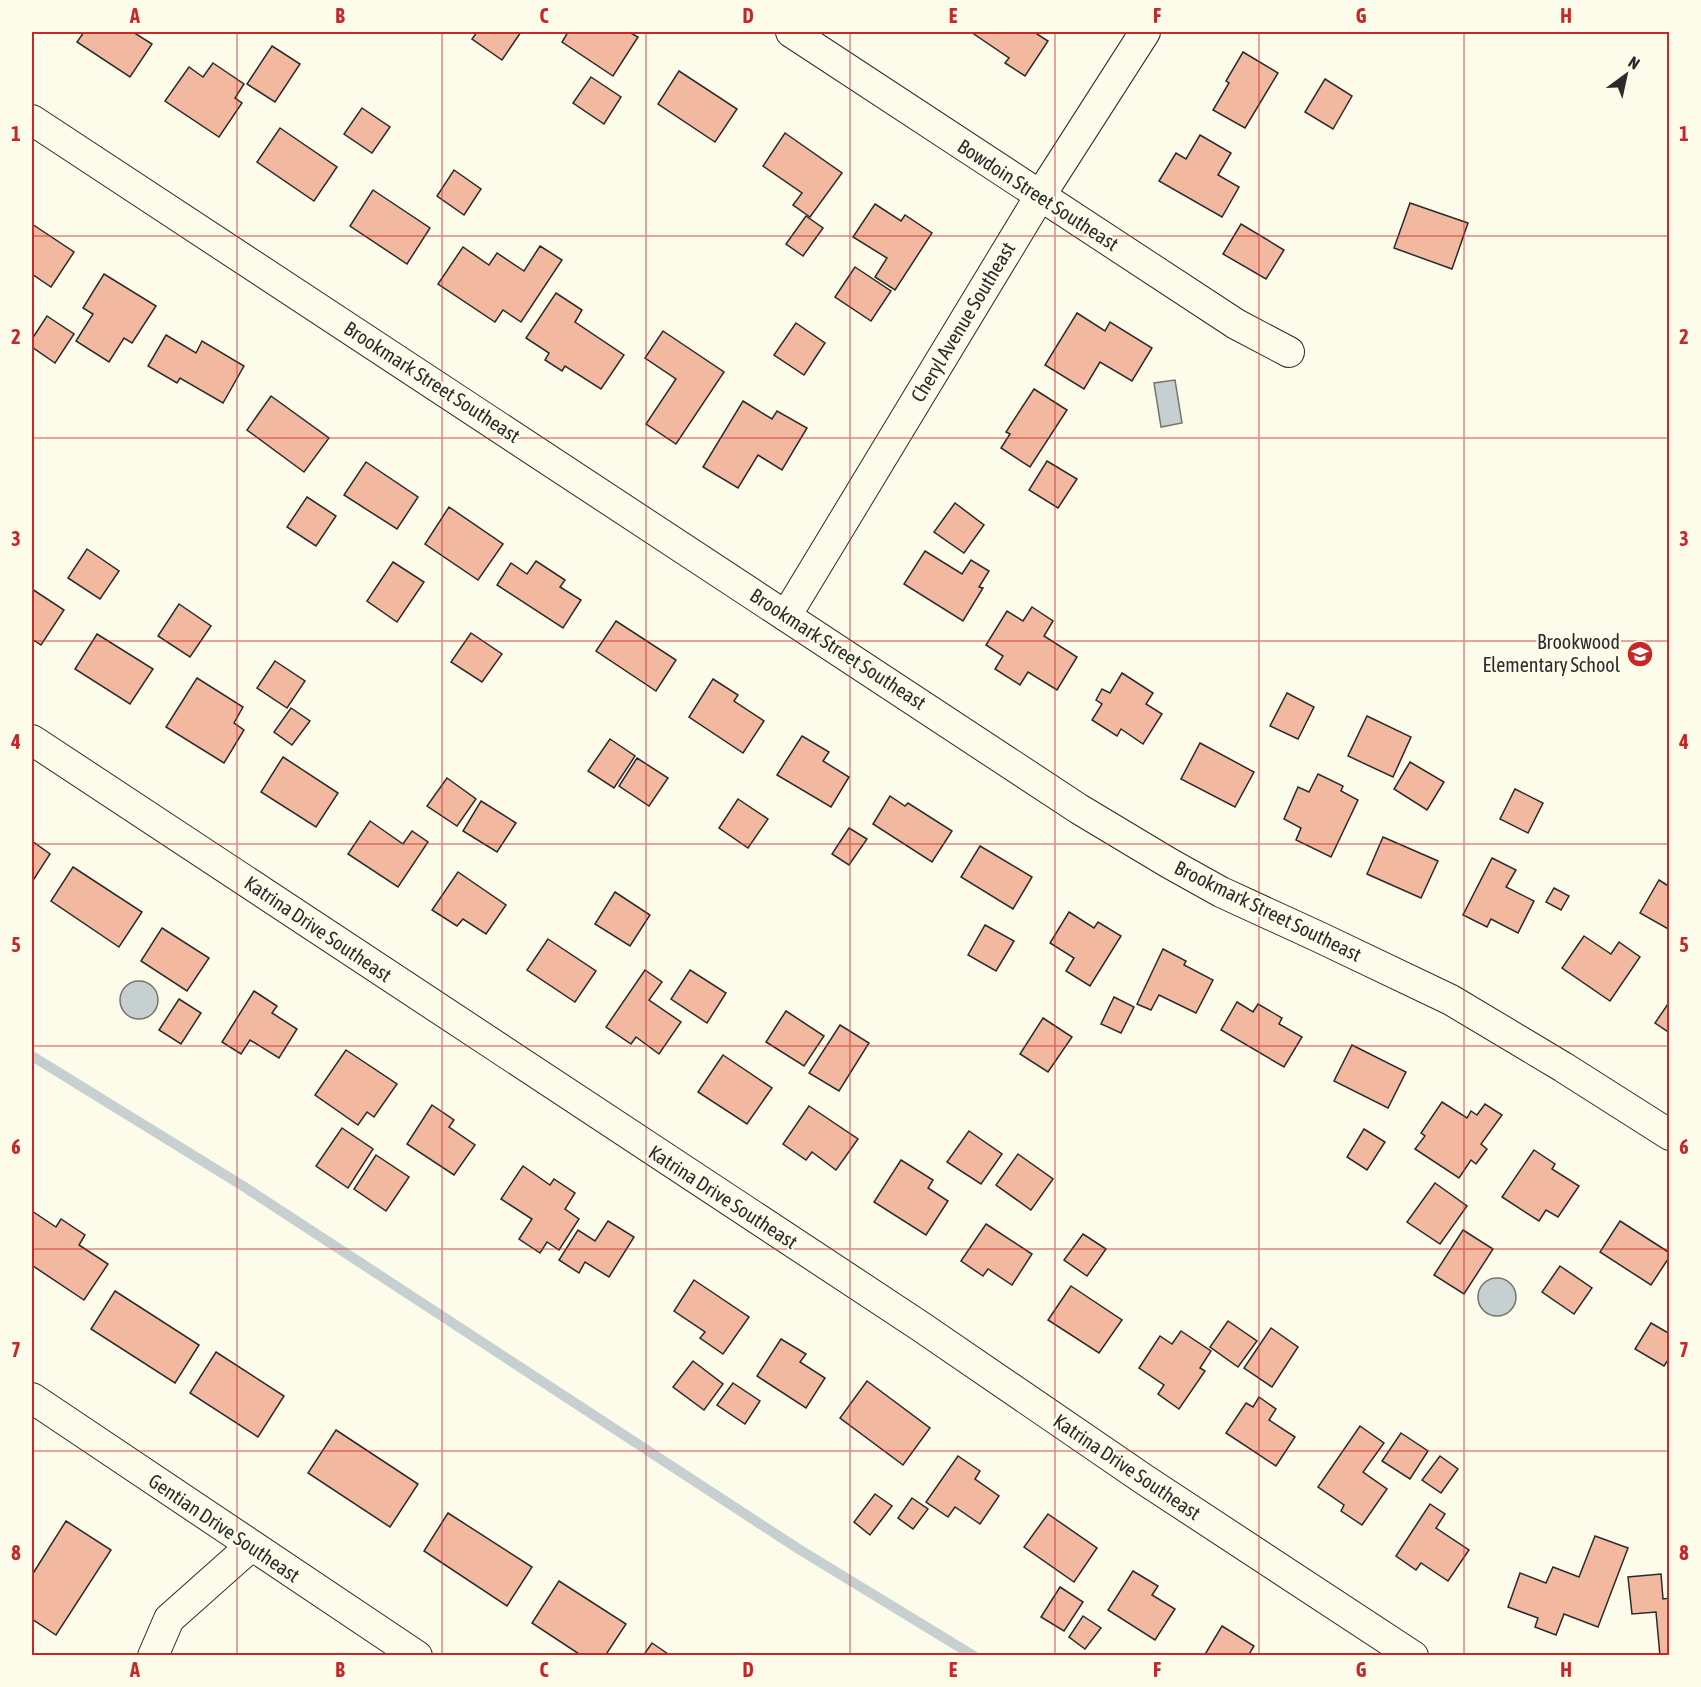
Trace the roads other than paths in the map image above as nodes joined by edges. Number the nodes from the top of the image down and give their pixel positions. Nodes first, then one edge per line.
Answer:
1 (791, 32) edge
2 (1145, 32) edge
3 (32, 120) edge
4 (1040, 196) junction
5 (1289, 352) dead end
6 (786, 616) junction
7 (32, 740) edge
8 (1670, 1135) edge
9 (32, 1398) edge
10 (251, 1546) junction
11 (153, 1656) edge
12 (417, 1656) edge
13 (1413, 1656) edge

1 - 4 street, Bowdoin Street Southeast
2 - 4 street, Cheryl Avenue Southeast
3 - 6 street, Brookmark Street Southeast
4 - 5 street, Bowdoin Street Southeast
4 - 6 street, Cheryl Avenue Southeast
6 - 8 street, Brookmark Street Southeast
7 - 13 street, Katrina Drive Southeast
9 - 10 street, Gentian Drive Southeast
10 - 11 street
10 - 12 street, Gentian Drive Southeast

